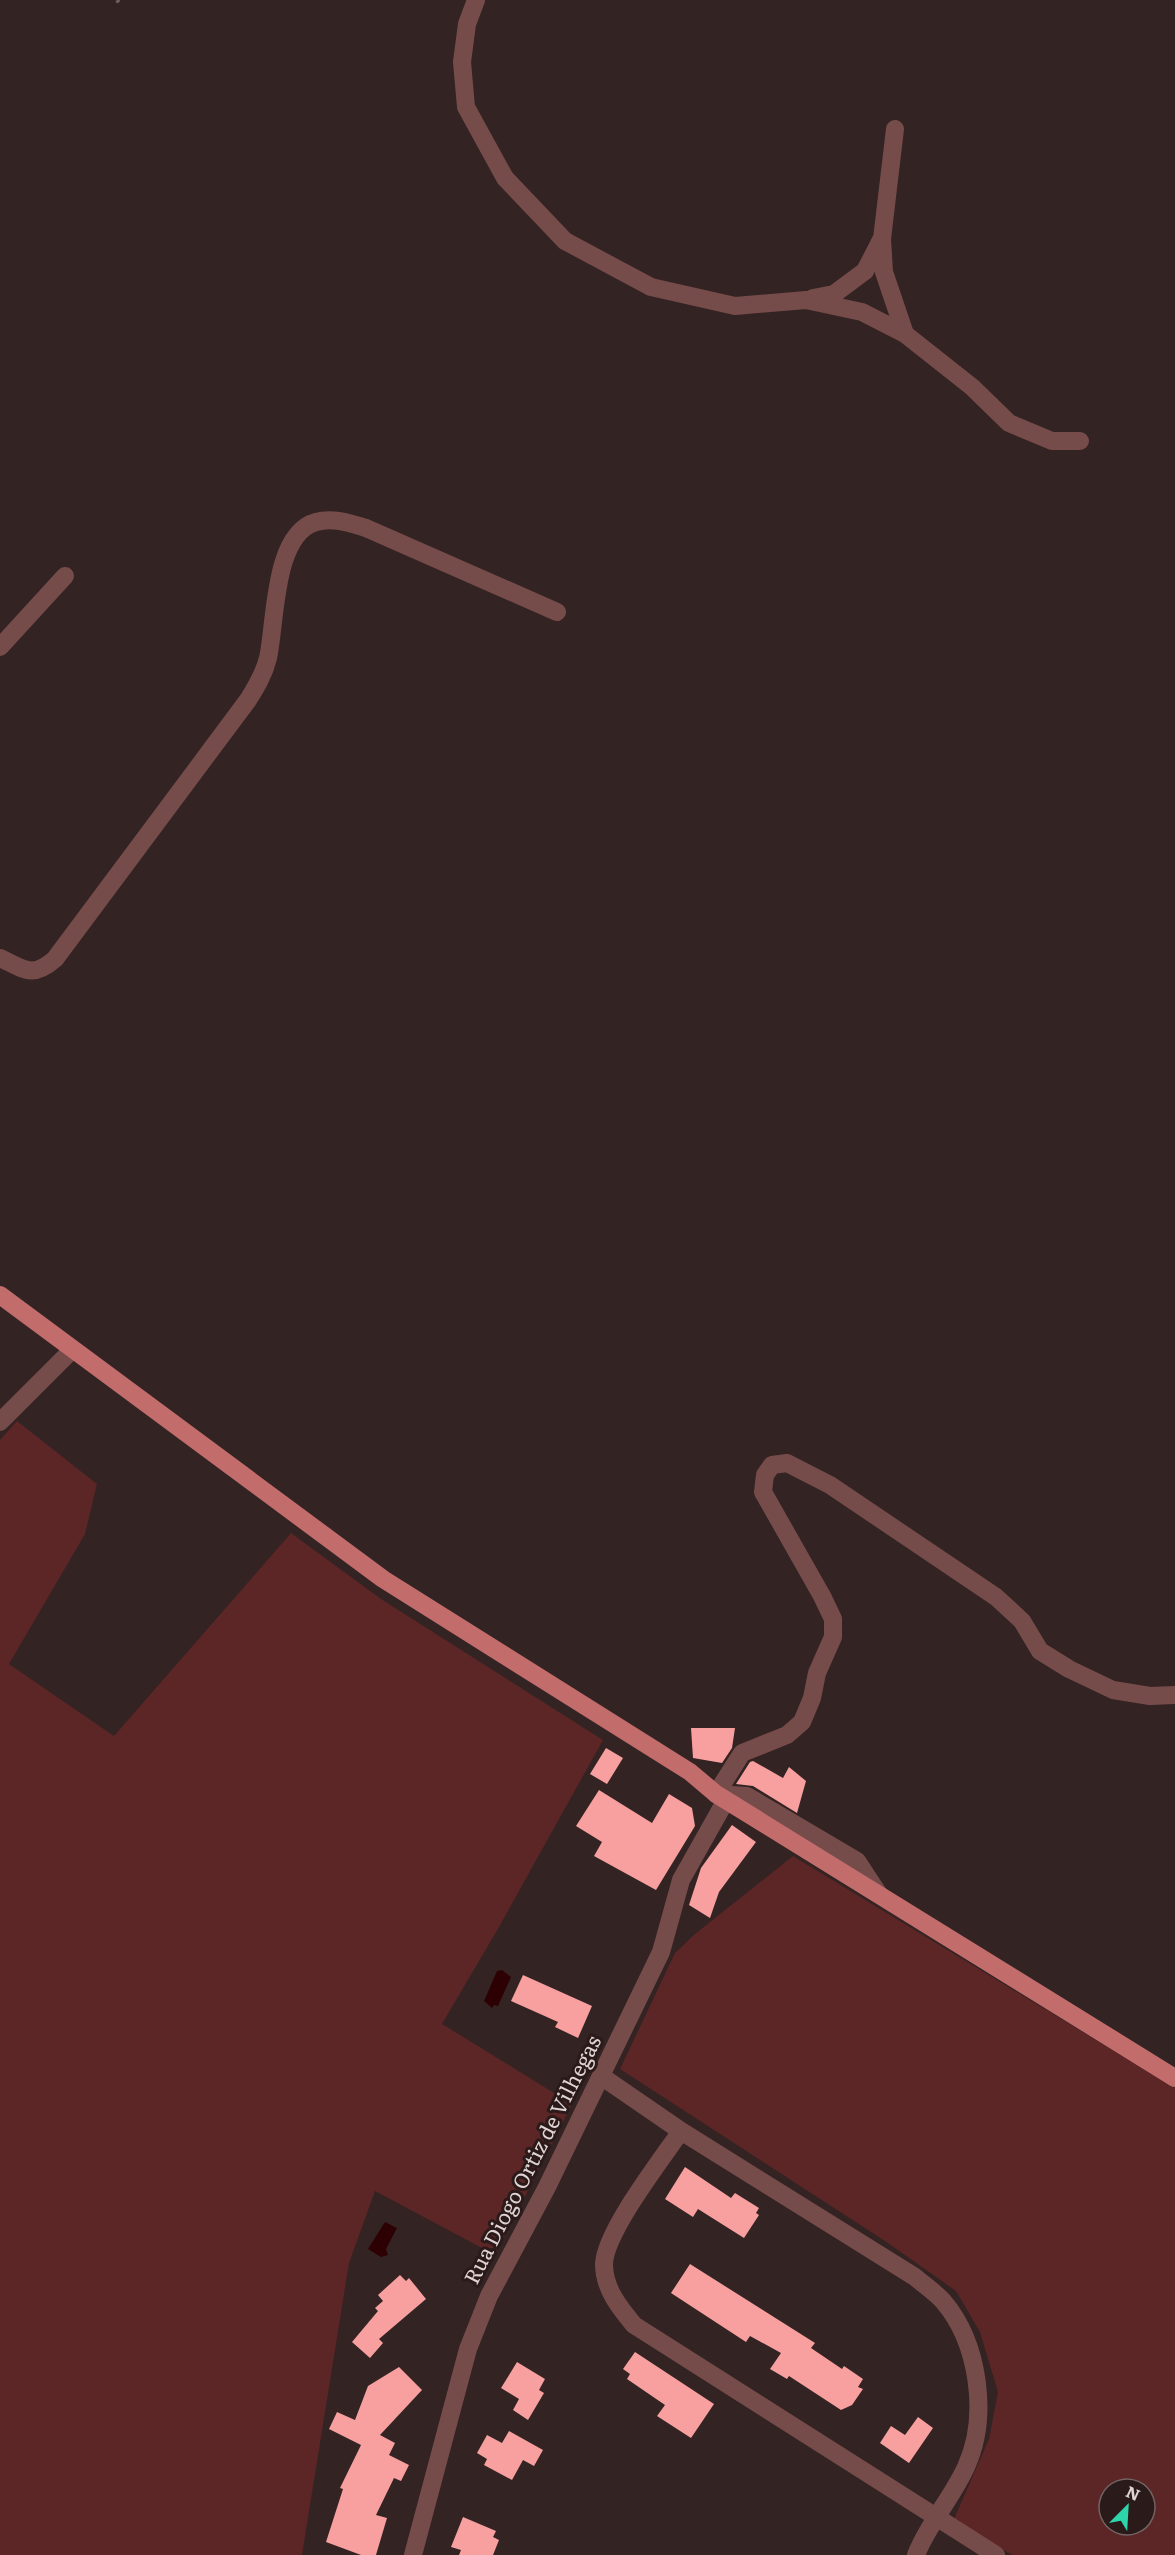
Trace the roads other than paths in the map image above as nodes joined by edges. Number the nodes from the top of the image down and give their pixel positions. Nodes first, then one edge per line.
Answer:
1 (476, 0) edge
2 (895, 129) dead end
3 (882, 238) junction
4 (806, 300) junction
5 (905, 334) junction
6 (1080, 441) dead end
7 (65, 576) dead end
8 (557, 612) dead end
9 (0, 647) edge
10 (0, 957) edge
11 (0, 1287) edge
12 (0, 1295) edge
13 (23, 1313) junction
14 (72, 1350) junction
15 (0, 1422) edge
16 (1175, 1695) edge
17 (721, 1797) junction
18 (601, 2076) junction
19 (1175, 2079) edge
20 (681, 2131) junction
21 (937, 2518) junction
22 (413, 2555) edge
23 (916, 2555) edge
24 (996, 2555) edge

1 - 4 street
2 - 3 street
3 - 4 street
3 - 5 street
4 - 5 street
5 - 6 street
7 - 9 street
8 - 10 street
11 - 13 street
12 - 13 main road
13 - 14 main road
14 - 15 street
14 - 17 main road
16 - 17 street, Rua Diogo Ortiz de Vilhegas
17 - 18 street, Rua Diogo Ortiz de Vilhegas
17 - 19 main road
18 - 20 street
18 - 22 street, Rua Diogo Ortiz de Vilhegas
20 - 21 street
20 - 21 street
21 - 23 street
21 - 24 street

